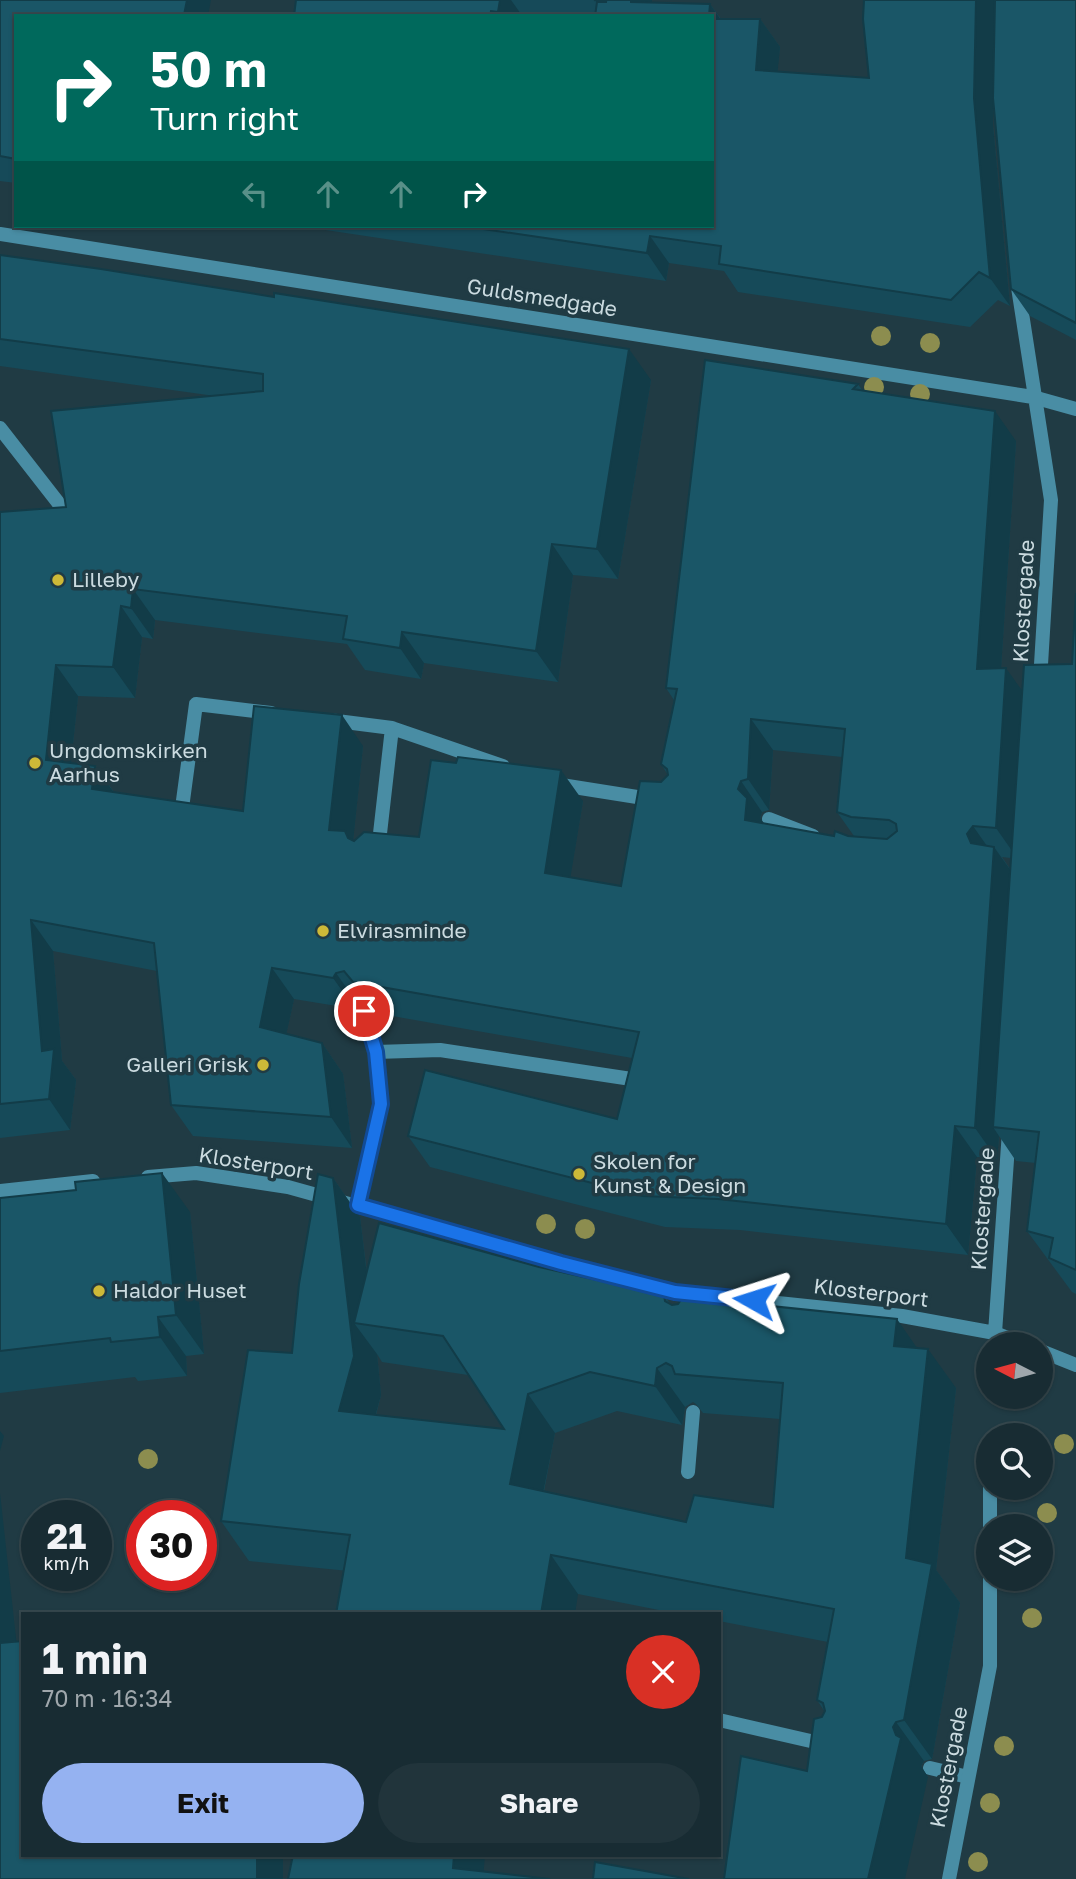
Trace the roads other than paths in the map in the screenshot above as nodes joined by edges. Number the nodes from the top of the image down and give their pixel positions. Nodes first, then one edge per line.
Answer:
1 (0, 234) edge
2 (1015, 266) edge
3 (1033, 397) junction
4 (1076, 409) edge
5 (0, 428) edge
6 (60, 505) edge
7 (1039, 699) edge
8 (285, 715) edge
9 (311, 718) edge
10 (391, 728) junction
11 (667, 802) edge
12 (182, 807) edge
13 (769, 819) dead end
14 (832, 842) edge
15 (376, 863) edge
16 (364, 1011) edge
17 (376, 1052) junction
18 (638, 1080) edge
19 (1010, 1115) edge
20 (129, 1178) edge
21 (102, 1180) edge
22 (0, 1191) edge
23 (358, 1205) junction
24 (990, 1332) edge
25 (995, 1332) edge
26 (1054, 1356) edge
27 (1076, 1365) edge
28 (693, 1412) edge
29 (688, 1472) dead end
30 (990, 1591) edge
31 (721, 1720) edge
32 (843, 1749) edge
33 (930, 1768) dead end
34 (968, 1777) junction
35 (949, 1879) edge

1 - 3 street, Guldsmedgade
2 - 3 street, Klostergade
3 - 4 street, Guldsmedgade
3 - 7 street, Klostergade
5 - 6 street
8 - 12 street
9 - 10 street
10 - 11 street
10 - 15 street
13 - 14 street
16 - 17 street
17 - 18 street
17 - 23 street
19 - 25 street, Klostergade
20 - 23 street, Klosterport
21 - 22 street
23 - 24 street, Klosterport
26 - 27 street
28 - 29 street
30 - 34 street, Klostergade
31 - 32 street
33 - 34 street
34 - 35 street, Klostergade

